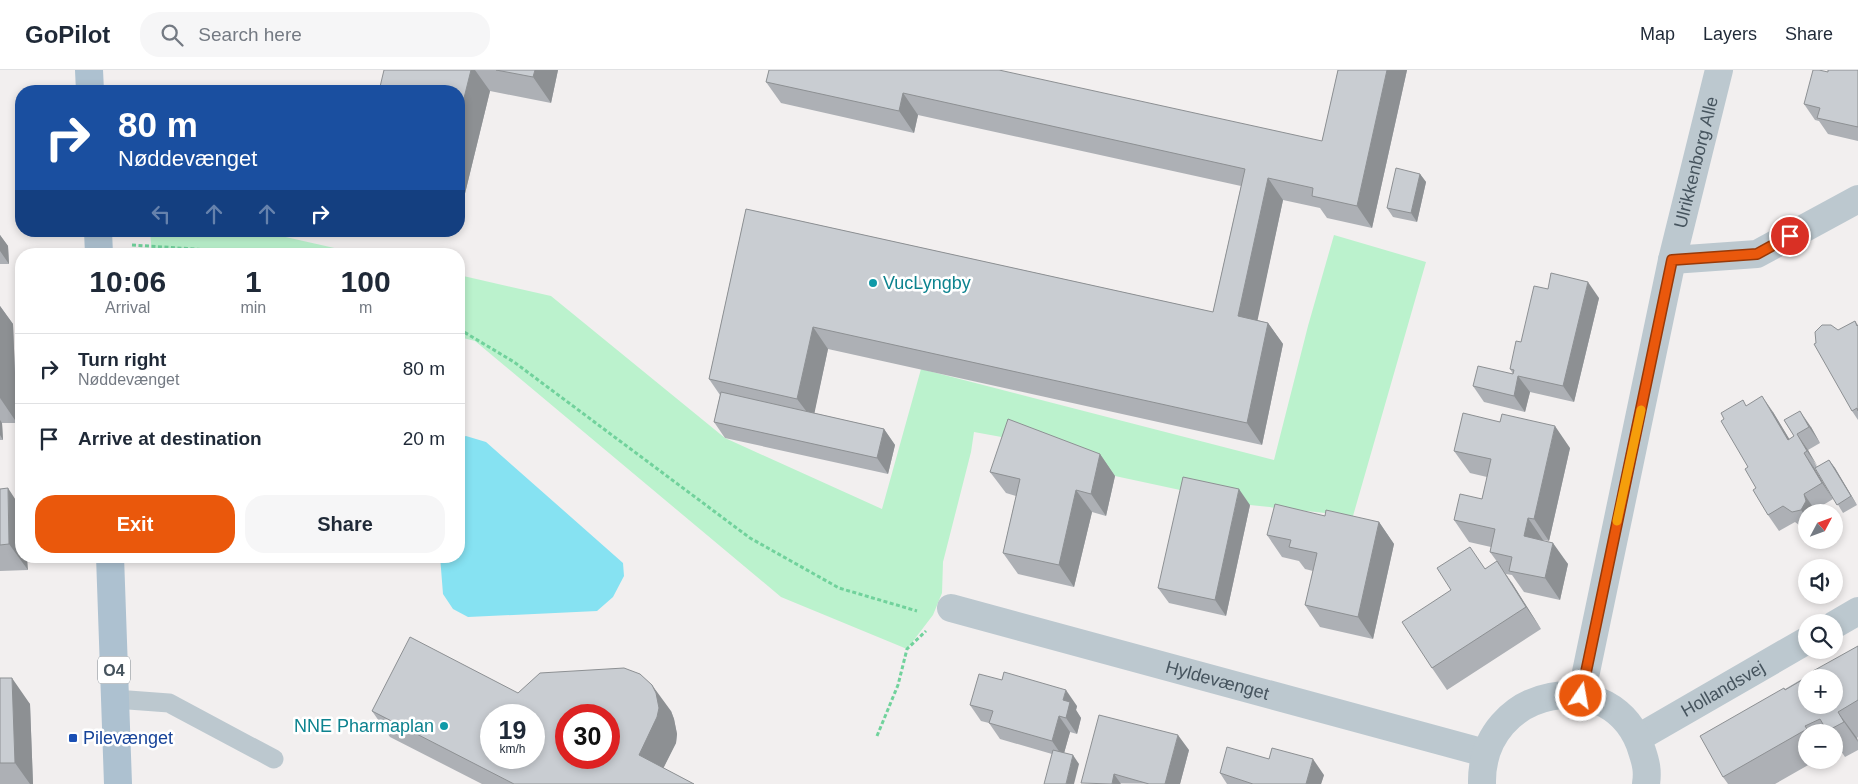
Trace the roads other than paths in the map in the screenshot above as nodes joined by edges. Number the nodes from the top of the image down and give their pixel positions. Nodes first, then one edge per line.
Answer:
1 (89, 70) edge
2 (1719, 70) edge
3 (90, 85) edge
4 (1858, 199) edge
5 (1672, 260) junction
6 (110, 563) edge
7 (950, 608) road end
8 (1858, 611) edge
9 (1843, 620) edge
10 (1798, 646) edge
11 (1581, 696) junction
12 (115, 699) junction
13 (1638, 738) junction
14 (1485, 753) junction
15 (274, 759) dead end
16 (118, 784) edge
17 (1482, 784) edge
18 (1646, 784) edge

1 - 3 main road
2 - 5 street, Ulrikkenborg Alle
4 - 5 street
5 - 11 street, Ulrikkenborg Alle
6 - 12 main road, O4
7 - 14 street, Hyldevænget
8 - 9 street
10 - 13 street, Hollandsvej
11 - 13 street
11 - 14 street
12 - 15 lane
12 - 16 main road, O4
13 - 18 street
14 - 17 street

